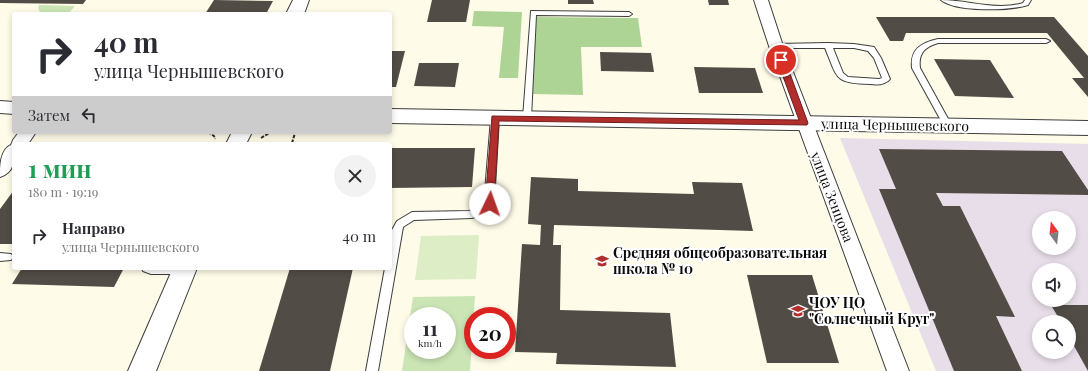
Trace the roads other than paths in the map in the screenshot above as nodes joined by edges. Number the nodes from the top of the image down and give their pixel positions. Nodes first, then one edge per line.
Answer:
1 (301, 0) edge
2 (761, 0) edge
3 (944, 0) edge
4 (1028, 0) edge
5 (296, 12) edge
6 (629, 14) dead end
7 (1046, 41) dead end
8 (828, 45) junction
9 (776, 46) junction
10 (0, 107) edge
11 (12, 108) edge
12 (392, 116) edge
13 (495, 118) junction
14 (527, 118) junction
15 (804, 123) junction
16 (948, 126) junction
17 (1088, 128) edge
18 (250, 136) edge
19 (240, 142) edge
20 (12, 154) edge
21 (0, 170) edge
22 (392, 258) edge
23 (184, 270) edge
24 (390, 270) edge
25 (142, 371) edge
26 (372, 371) edge
27 (898, 371) edge

1 - 5 street
2 - 9 street, улица Зенцова
3 - 4 lane
6 - 14 lane
7 - 16 lane
8 - 8 lane
8 - 9 lane
9 - 15 street, улица Зенцова
10 - 11 street
12 - 13 street, улица Чернышевского
13 - 14 street, улица Чернышевского
13 - 22 lane
14 - 15 street, улица Чернышевского
15 - 16 street, улица Чернышевского
15 - 27 street, улица Зенцова
16 - 17 street, улица Чернышевского
18 - 19 street
20 - 21 street
23 - 25 street
24 - 26 lane

